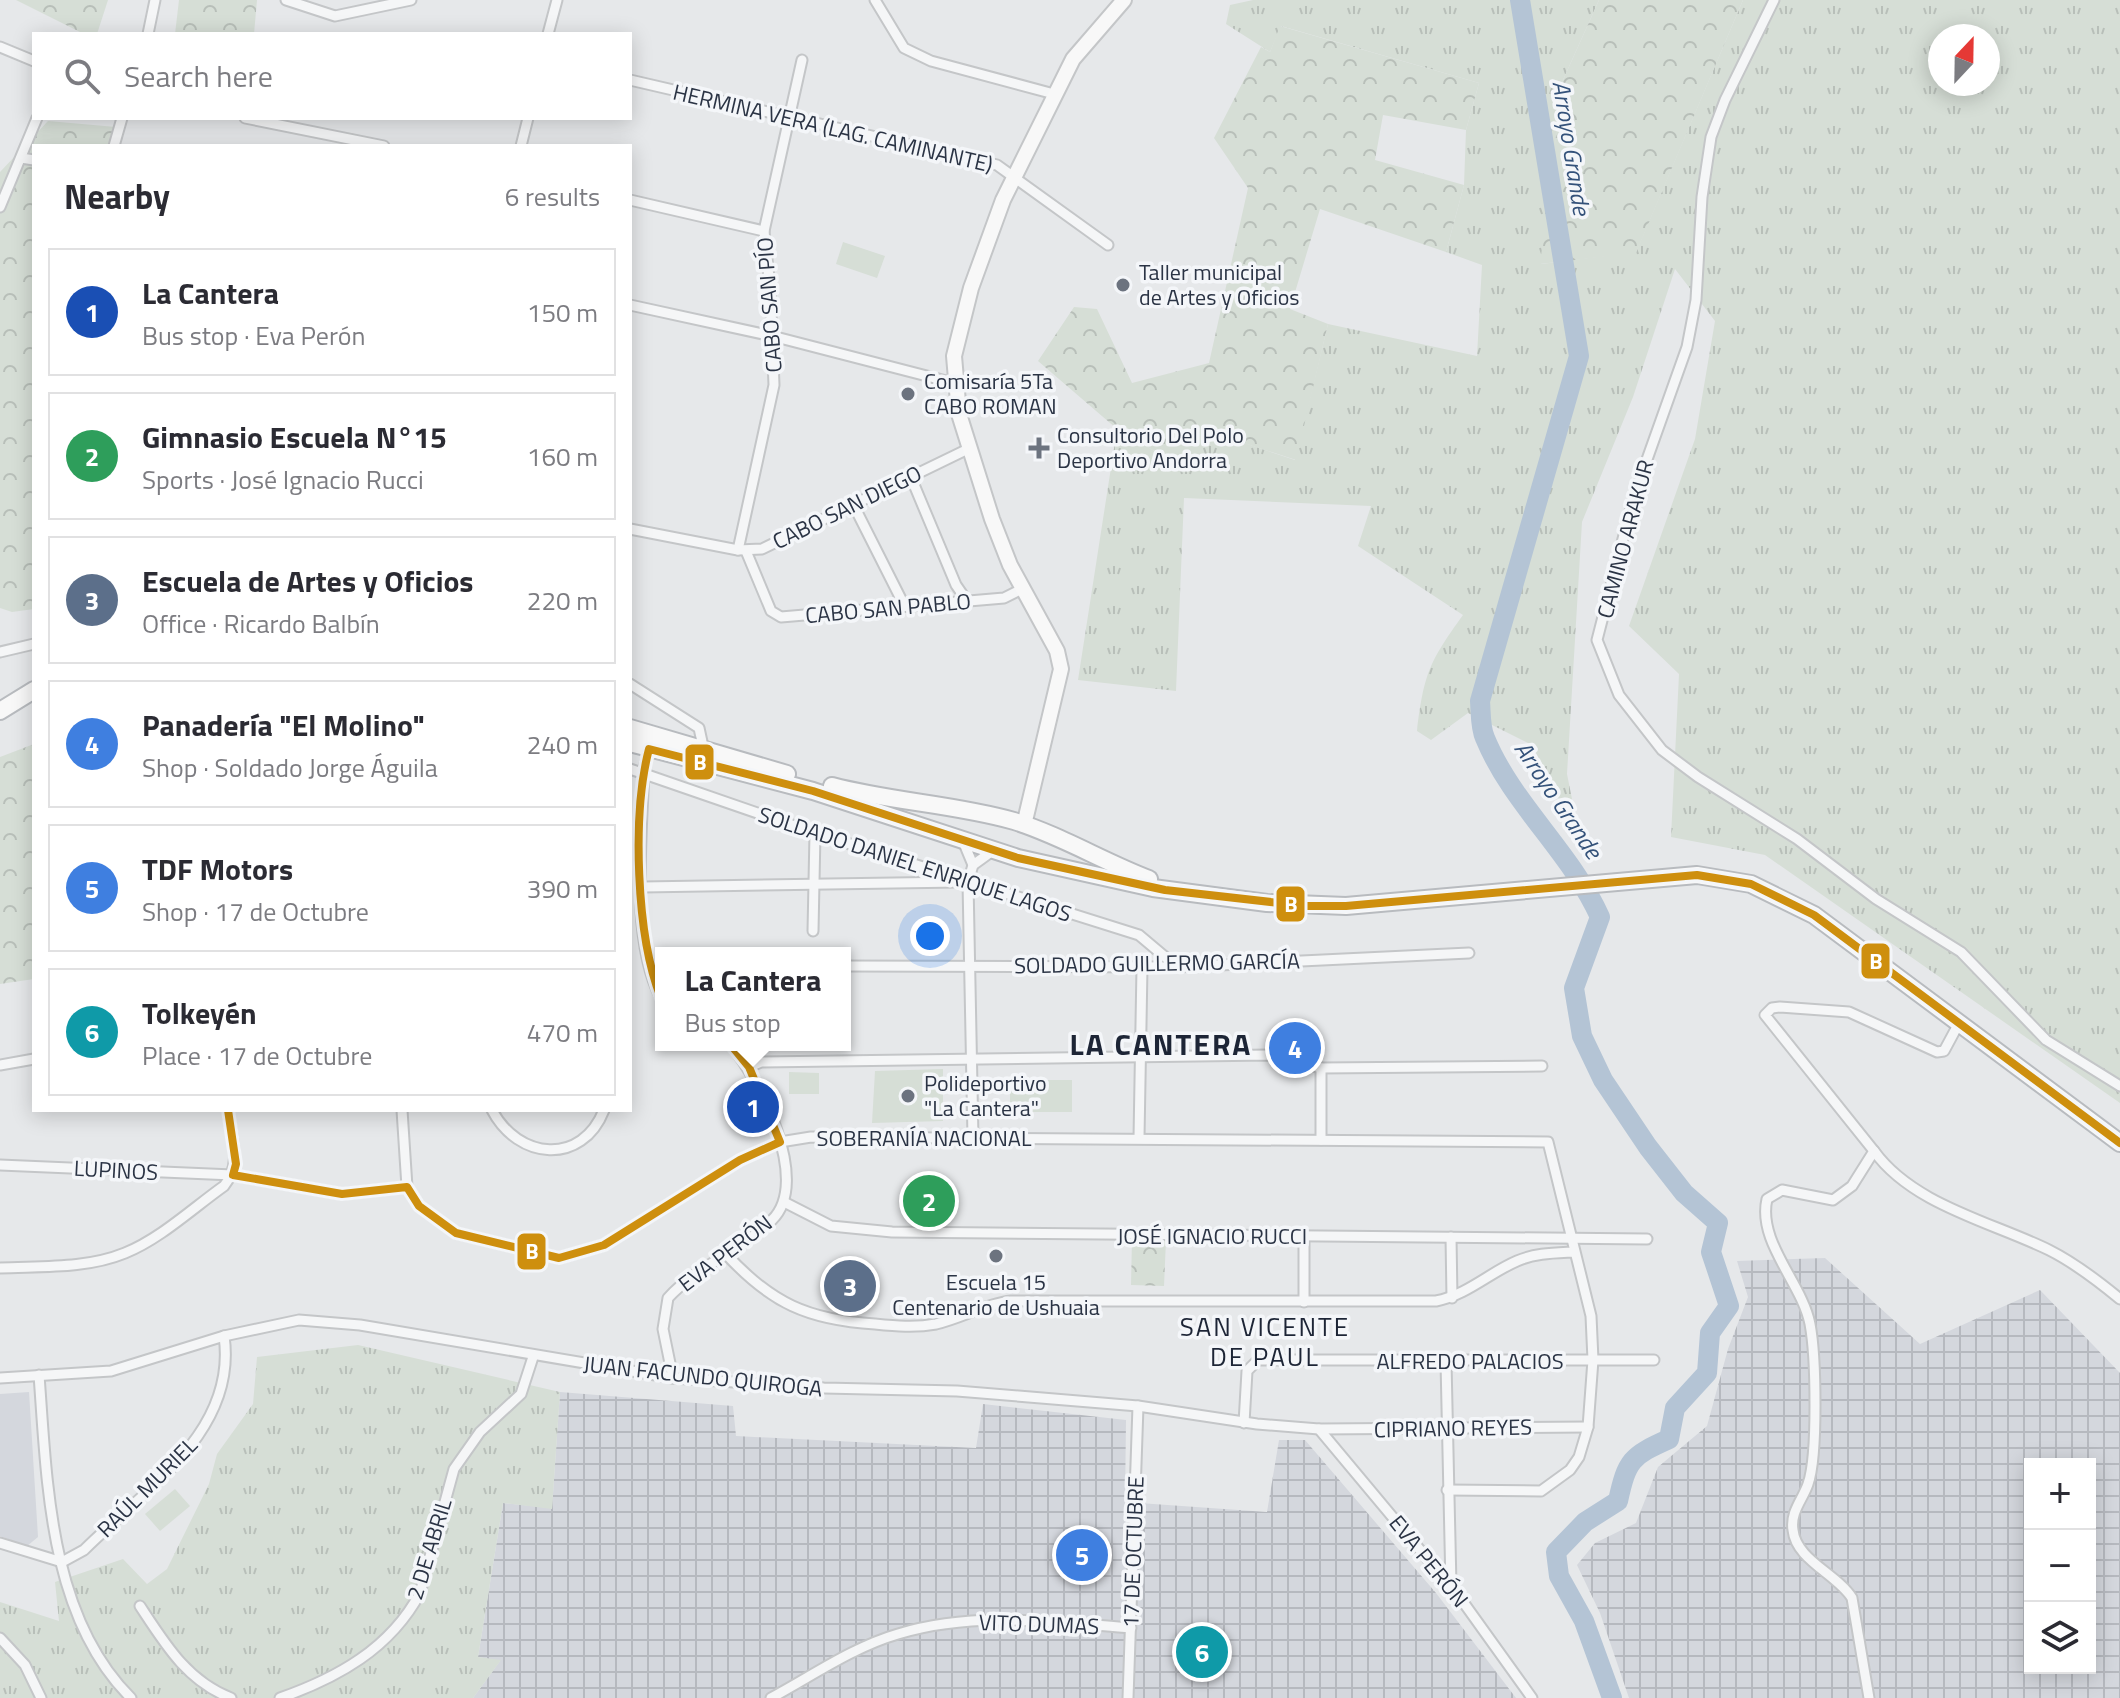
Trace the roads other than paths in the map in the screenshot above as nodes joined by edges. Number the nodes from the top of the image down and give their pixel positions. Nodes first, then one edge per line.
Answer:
1 (155, 0) edge
2 (286, 0) edge
3 (411, 0) edge
4 (557, 0) edge
5 (875, 0) edge
6 (1124, 0) edge
7 (1774, 0) edge
8 (148, 32) edge
9 (549, 32) edge
10 (0, 47) edge
11 (32, 60) edge
12 (802, 60) dead end
13 (632, 80) edge
14 (1054, 94) junction
15 (787, 118) junction
16 (36, 120) edge
17 (121, 120) edge
18 (255, 120) edge
19 (528, 120) edge
20 (115, 144) edge
21 (374, 144) edge
22 (522, 144) edge
23 (21, 158) junction
24 (32, 160) edge
25 (1016, 176) junction
26 (632, 200) edge
27 (0, 207) edge
28 (764, 231) junction
29 (1108, 245) dead end
30 (632, 305) edge
31 (772, 336) junction
32 (954, 383) junction
33 (968, 449) junction
34 (910, 475) junction
35 (853, 504) junction
36 (632, 529) edge
37 (742, 550) junction
38 (1022, 589) junction
39 (967, 601) junction
40 (904, 605) junction
41 (32, 644) edge
42 (0, 652) edge
43 (632, 685) edge
44 (32, 691) edge
45 (0, 711) edge
46 (632, 729) edge
47 (651, 742) junction
48 (632, 743) edge
49 (704, 751) junction
50 (632, 770) edge
51 (644, 774) junction
52 (1028, 801) junction
53 (966, 809) junction
54 (993, 816) junction
55 (1028, 826) junction
56 (815, 833) junction
57 (960, 841) junction
58 (993, 851) junction
59 (1018, 858) junction
60 (973, 865) junction
61 (968, 882) junction
62 (814, 884) junction
63 (643, 887) junction
64 (1181, 891) junction
65 (813, 931) dead end
66 (1469, 953) dead end
67 (972, 965) junction
68 (851, 966) edge
69 (1142, 967) junction
70 (1177, 967) junction
71 (655, 975) edge
72 (650, 977) junction
73 (655, 987) edge
74 (1958, 1025) junction
75 (736, 1051) edge
76 (32, 1059) edge
77 (1140, 1059) junction
78 (971, 1061) junction
79 (0, 1065) edge
80 (1542, 1066) dead end
81 (749, 1067) junction
82 (1321, 1068) junction
83 (2120, 1086) edge
84 (228, 1112) edge
85 (402, 1112) edge
86 (494, 1112) edge
87 (603, 1112) edge
88 (973, 1138) junction
89 (1139, 1138) junction
90 (1321, 1140) junction
91 (780, 1142) junction
92 (2120, 1143) edge
93 (1874, 1151) junction
94 (0, 1165) edge
95 (233, 1175) junction
96 (407, 1187) junction
97 (784, 1202) junction
98 (1304, 1236) junction
99 (1451, 1237) junction
100 (1569, 1237) junction
101 (1647, 1239) dead end
102 (1574, 1252) junction
103 (726, 1254) junction
104 (0, 1268) edge
105 (1452, 1298) junction
106 (2120, 1299) edge
107 (1304, 1302) junction
108 (224, 1336) junction
109 (533, 1357) junction
110 (1593, 1360) junction
111 (1654, 1360) dead end
112 (1446, 1362) junction
113 (39, 1375) junction
114 (0, 1378) edge
115 (673, 1378) junction
116 (1138, 1406) junction
117 (1244, 1423) junction
118 (1588, 1427) junction
119 (1447, 1428) junction
120 (1319, 1429) junction
121 (1447, 1490) junction
122 (0, 1543) edge
123 (62, 1562) junction
124 (1451, 1586) junction
125 (140, 1606) dead end
126 (1131, 1628) junction
127 (0, 1638) edge
128 (1868, 1695) edge
129 (41, 1698) edge
130 (131, 1698) edge
131 (231, 1698) edge
132 (280, 1698) edge
133 (771, 1698) edge
134 (1128, 1698) edge
135 (1532, 1698) edge

1 - 8 street
2 - 3 street
4 - 9 street
5 - 14 street
6 - 14 street
7 - 83 street, CAMINO ARAKUR
10 - 11 street
12 - 15 street, CABO SAN PÍO
13 - 15 street, HERMINA VERA (LAG. CAMINANTE)
14 - 25 street
15 - 25 street, HERMINA VERA (LAG. CAMINANTE)
15 - 28 street, CABO SAN PÍO
16 - 23 street
17 - 20 street
18 - 21 street
19 - 22 street
23 - 24 street
23 - 27 street
25 - 29 street, HERMINA VERA (LAG. CAMINANTE)
25 - 32 street
26 - 28 street
28 - 31 street, CABO SAN PÍO
30 - 31 street
31 - 32 street
31 - 37 street, CABO SAN PÍO
32 - 33 street
33 - 34 street, CABO SAN DIEGO
33 - 38 street
34 - 35 street, CABO SAN DIEGO
34 - 39 street
35 - 37 street, CABO SAN DIEGO
35 - 40 street
36 - 37 street, CABO SAN DIEGO
37 - 40 street, CABO SAN PABLO
38 - 39 street, CABO SAN PABLO
38 - 52 street
39 - 40 street, CABO SAN PABLO
41 - 42 street
43 - 49 street
44 - 45 highway
46 - 47 highway
47 - 48 highway
47 - 49 highway
47 - 51 street
47 - 57 highway
49 - 53 highway
50 - 51 street, SOLDADO DANIEL ENRIQUE LAGOS
51 - 56 street, SOLDADO DANIEL ENRIQUE LAGOS
51 - 63 street
52 - 54 street
52 - 55 street
53 - 54 highway
53 - 57 highway
54 - 55 highway
55 - 59 highway
55 - 64 highway
56 - 61 street, SOLDADO DANIEL ENRIQUE LAGOS
56 - 62 street
57 - 58 highway
57 - 60 street
58 - 59 highway
58 - 60 street
59 - 64 highway
60 - 61 street
61 - 62 street
61 - 67 street
61 - 70 street, SOLDADO DANIEL ENRIQUE LAGOS
62 - 63 street
62 - 65 street
63 - 72 street
64 - 74 highway
66 - 70 street, SOLDADO GUILLERMO GARCÍA
67 - 68 street, SOLDADO GUILLERMO GARCÍA
67 - 69 street, SOLDADO GUILLERMO GARCÍA
67 - 78 street
69 - 70 street, SOLDADO GUILLERMO GARCÍA
69 - 77 street
71 - 72 street
72 - 73 street
74 - 92 highway
74 - 93 street
75 - 81 street, EVA PERÓN
76 - 79 street
77 - 78 street
77 - 82 street
77 - 89 street
78 - 81 street
78 - 88 street
80 - 82 street
81 - 91 street, EVA PERÓN
82 - 90 street
84 - 95 street
85 - 96 street
86 - 87 street
88 - 89 street, SOBERANÍA NACIONAL
88 - 91 street, SOBERANÍA NACIONAL
89 - 90 street, SOBERANÍA NACIONAL
90 - 100 street, SOBERANÍA NACIONAL
91 - 96 street, SOBERANÍA NACIONAL
91 - 97 street, EVA PERÓN
93 - 106 street
93 - 128 street
94 - 95 street, LUPINOS
95 - 96 street
95 - 104 street
97 - 98 street, JOSÉ IGNACIO RUCCI
97 - 103 street, EVA PERÓN
98 - 99 street, JOSÉ IGNACIO RUCCI
98 - 107 street
99 - 100 street, JOSÉ IGNACIO RUCCI
99 - 105 street
100 - 101 street, JOSÉ IGNACIO RUCCI
100 - 102 street
102 - 105 street
102 - 110 street
103 - 107 street
103 - 115 street, EVA PERÓN
105 - 107 street
108 - 109 street, JUAN FACUNDO QUIROGA
108 - 113 street, JUAN FACUNDO QUIROGA
108 - 123 street, RAÚL MURIEL
109 - 115 street, JUAN FACUNDO QUIROGA
109 - 132 street, 2 DE ABRIL
110 - 111 street, ALFREDO PALACIOS
110 - 112 street, ALFREDO PALACIOS
110 - 118 street
112 - 117 street, ALFREDO PALACIOS
112 - 119 street
113 - 114 street, JUAN FACUNDO QUIROGA
113 - 123 street
115 - 116 street, JUAN FACUNDO QUIROGA
116 - 117 street, JUAN FACUNDO QUIROGA
116 - 126 street, 17 DE OCTUBRE
117 - 120 street, JUAN FACUNDO QUIROGA
118 - 119 street, CIPRIANO REYES
118 - 121 street
119 - 120 street, CIPRIANO REYES
119 - 121 street
120 - 124 street, EVA PERÓN
121 - 124 street
122 - 123 street
123 - 130 street
124 - 135 street, EVA PERÓN
125 - 131 street
126 - 133 street, VITO DUMAS
126 - 134 street, 17 DE OCTUBRE
127 - 129 street

